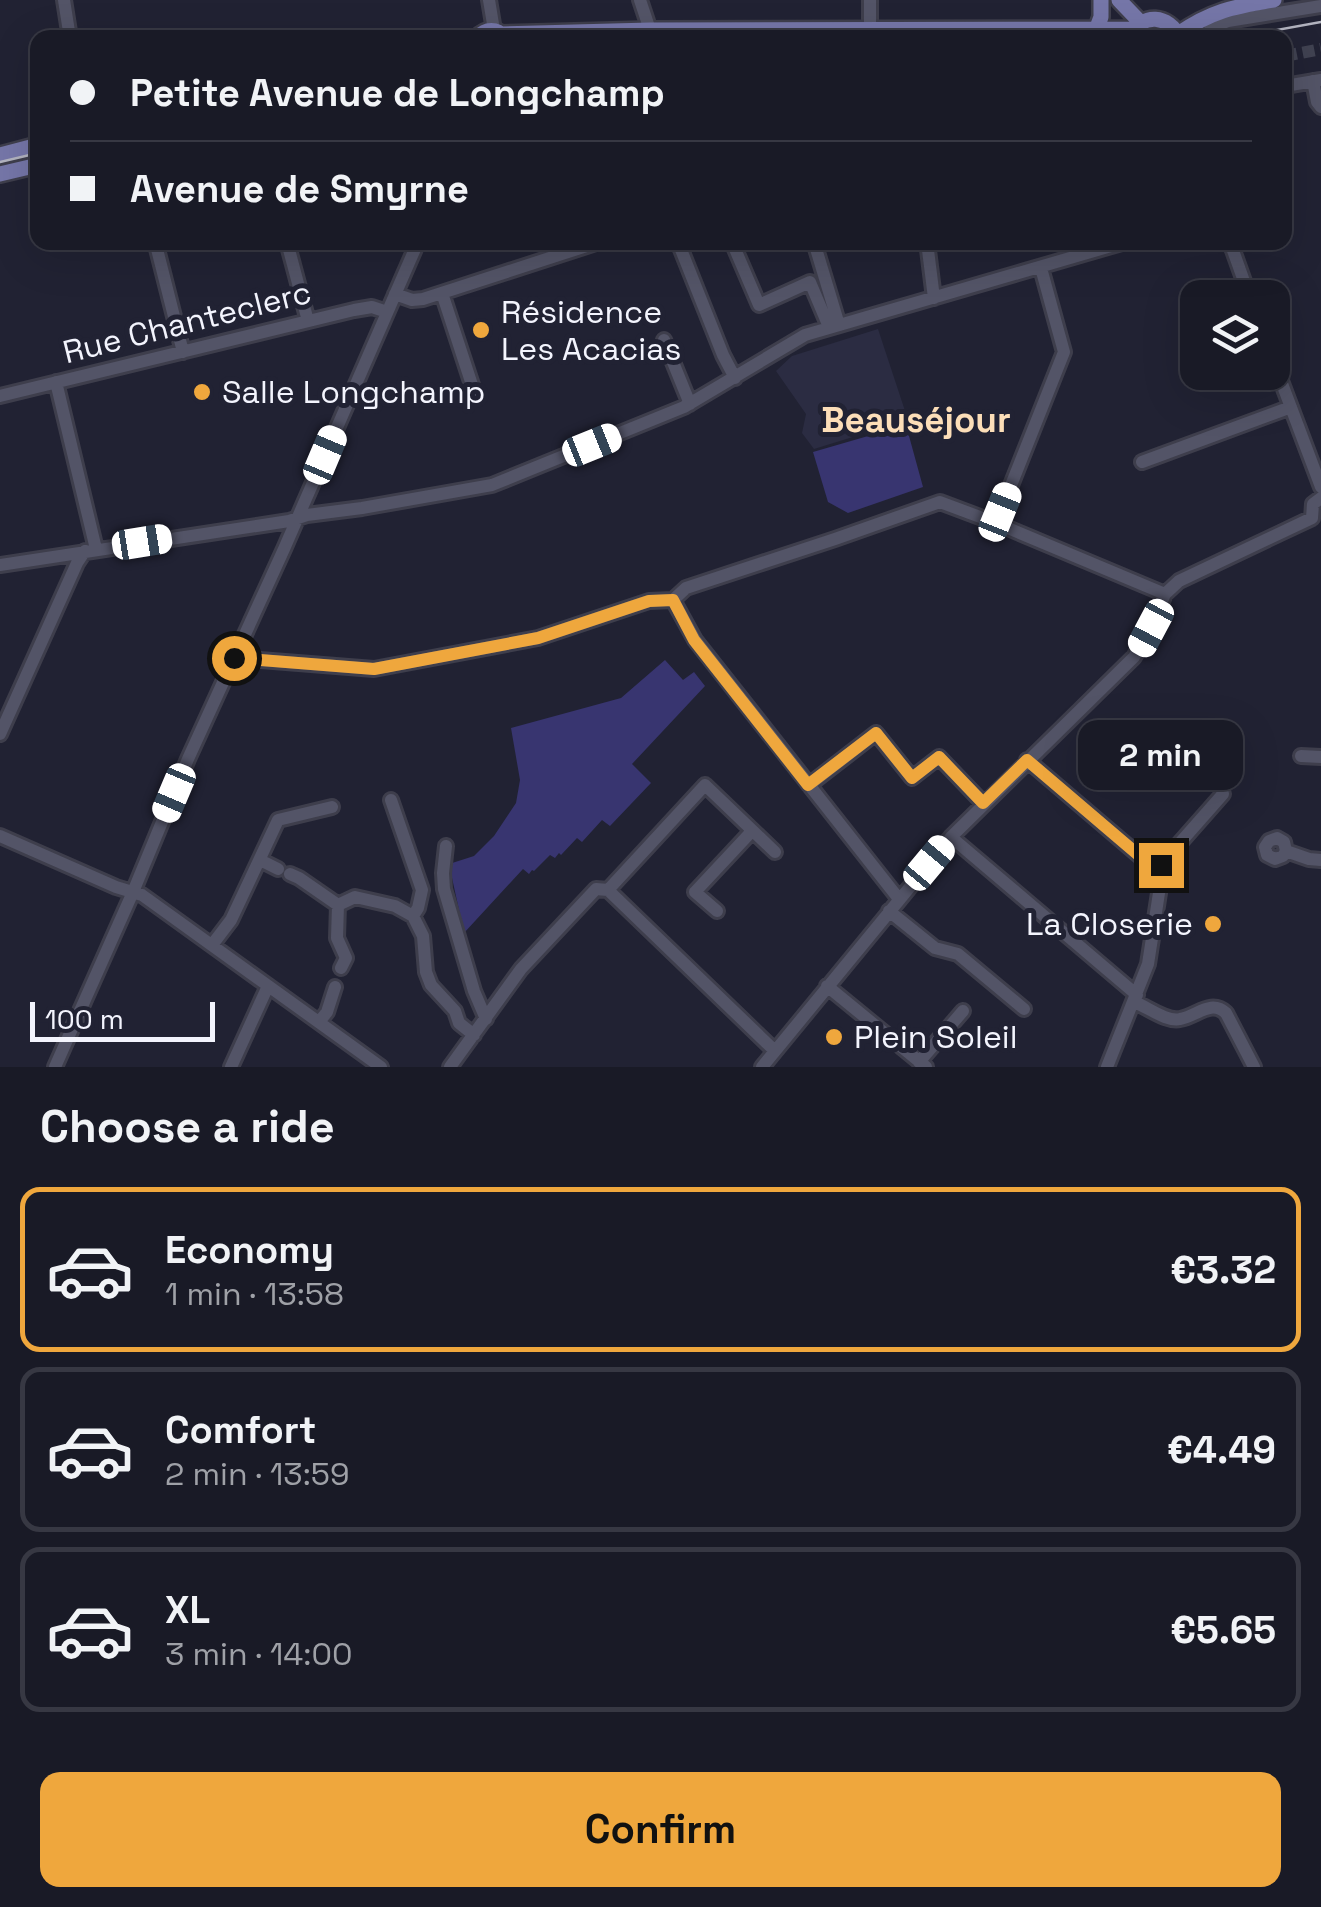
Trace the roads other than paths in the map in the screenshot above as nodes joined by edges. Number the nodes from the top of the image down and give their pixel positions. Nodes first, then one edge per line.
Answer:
1 (64, 0) edge
2 (489, 0) edge
3 (640, 0) edge
4 (870, 0) edge
5 (1101, 0) edge
6 (1119, 0) edge
7 (1274, 0) edge
8 (1321, 6) edge
9 (870, 28) junction
10 (69, 30) edge
11 (500, 30) edge
12 (650, 30) edge
13 (829, 30) edge
14 (1096, 30) junction
15 (1134, 30) edge
16 (1176, 30) edge
17 (1187, 30) edge
18 (1210, 30) edge
19 (1317, 80) edge
20 (1292, 85) edge
21 (1321, 107) edge
22 (30, 147) edge
23 (0, 154) edge
24 (30, 167) edge
25 (0, 174) edge
26 (156, 250) edge
27 (290, 250) edge
28 (415, 250) edge
29 (574, 250) edge
30 (681, 250) edge
31 (735, 250) edge
32 (816, 250) edge
33 (928, 250) edge
34 (1096, 250) edge
35 (1233, 250) edge
36 (1041, 268) junction
37 (1244, 280) edge
38 (442, 293) junction
39 (396, 294) junction
40 (934, 298) junction
41 (386, 312) junction
42 (308, 321) junction
43 (834, 326) junction
44 (664, 340) dead end
45 (183, 352) junction
46 (735, 378) junction
47 (56, 382) junction
48 (1284, 390) edge
49 (475, 394) dead end
50 (0, 396) edge
51 (690, 404) junction
52 (1291, 407) junction
53 (1316, 458) edge
54 (1142, 462) dead end
55 (1321, 487) edge
56 (1321, 498) edge
57 (298, 518) junction
58 (1316, 522) edge
59 (996, 523) junction
60 (91, 550) junction
61 (0, 565) edge
62 (1164, 594) junction
63 (673, 600) junction
64 (234, 658) junction
65 (0, 734) edge
66 (1301, 756) dead end
67 (1321, 758) edge
68 (1027, 760) junction
69 (808, 785) junction
70 (1222, 794) dead end
71 (392, 800) dead end
72 (983, 803) junction
73 (332, 808) dead end
74 (752, 831) junction
75 (0, 836) edge
76 (951, 837) junction
77 (446, 846) dead end
78 (1286, 851) dead end
79 (775, 852) dead end
80 (260, 860) junction
81 (1321, 860) edge
82 (1156, 870) junction
83 (608, 890) junction
84 (132, 892) junction
85 (899, 899) junction
86 (338, 906) junction
87 (717, 910) dead end
88 (889, 911) junction
89 (413, 916) junction
90 (212, 945) junction
91 (341, 968) dead end
92 (268, 986) junction
93 (827, 986) junction
94 (335, 987) dead end
95 (1135, 999) junction
96 (1024, 1009) dead end
97 (963, 1011) dead end
98 (486, 1019) junction
99 (319, 1022) junction
100 (474, 1035) junction
101 (776, 1051) junction
102 (922, 1064) edge
103 (55, 1067) edge
104 (231, 1067) edge
105 (381, 1067) edge
106 (450, 1067) edge
107 (762, 1067) edge
108 (1107, 1067) edge
109 (1254, 1067) edge

1 - 10 street
2 - 11 street
3 - 12 street
4 - 9 street
5 - 14 main road
6 - 15 main road
7 - 17 main road
8 - 18 street
9 - 13 main road
9 - 14 main road
14 - 15 main road
15 - 16 main road
19 - 20 street
19 - 21 street
22 - 23 main road
24 - 25 main road
26 - 45 street
27 - 42 street
28 - 39 street
29 - 38 street
30 - 46 street
31 - 43 street
32 - 43 street
33 - 40 street
34 - 36 street
35 - 37 street
36 - 40 street
36 - 59 street
38 - 39 street
38 - 49 street
39 - 41 street
40 - 43 street
41 - 42 street, Rue Chanteclerc
41 - 57 street
42 - 45 street, Rue Chanteclerc
43 - 46 street
44 - 51 street
45 - 47 street, Rue Chanteclerc
46 - 51 street
47 - 50 street, Rue Chanteclerc
47 - 60 street
48 - 52 street
51 - 57 street
52 - 53 street
52 - 54 street
53 - 55 street
56 - 58 street
57 - 60 street
57 - 64 street
58 - 62 street
59 - 62 street
59 - 63 street
60 - 61 street
60 - 65 street
62 - 68 street
63 - 64 street
63 - 69 street
64 - 84 street
66 - 67 street
68 - 72 street
68 - 82 street
69 - 72 street
69 - 85 street
70 - 82 street
71 - 89 street
72 - 76 street
73 - 80 street
74 - 79 street
74 - 83 street
74 - 87 street
75 - 84 street
76 - 85 street
76 - 95 street
77 - 98 street
78 - 81 street
80 - 86 street
80 - 90 street
82 - 95 street
83 - 98 street
83 - 101 street
84 - 90 street
84 - 103 street
85 - 88 street
86 - 89 street
86 - 91 street
88 - 93 street
88 - 96 street
89 - 100 street
90 - 92 street
92 - 99 street
92 - 104 street
93 - 101 street
93 - 102 street
94 - 99 street
95 - 108 street
95 - 109 street
97 - 102 street
98 - 100 street
99 - 105 street
100 - 106 street
101 - 107 street

